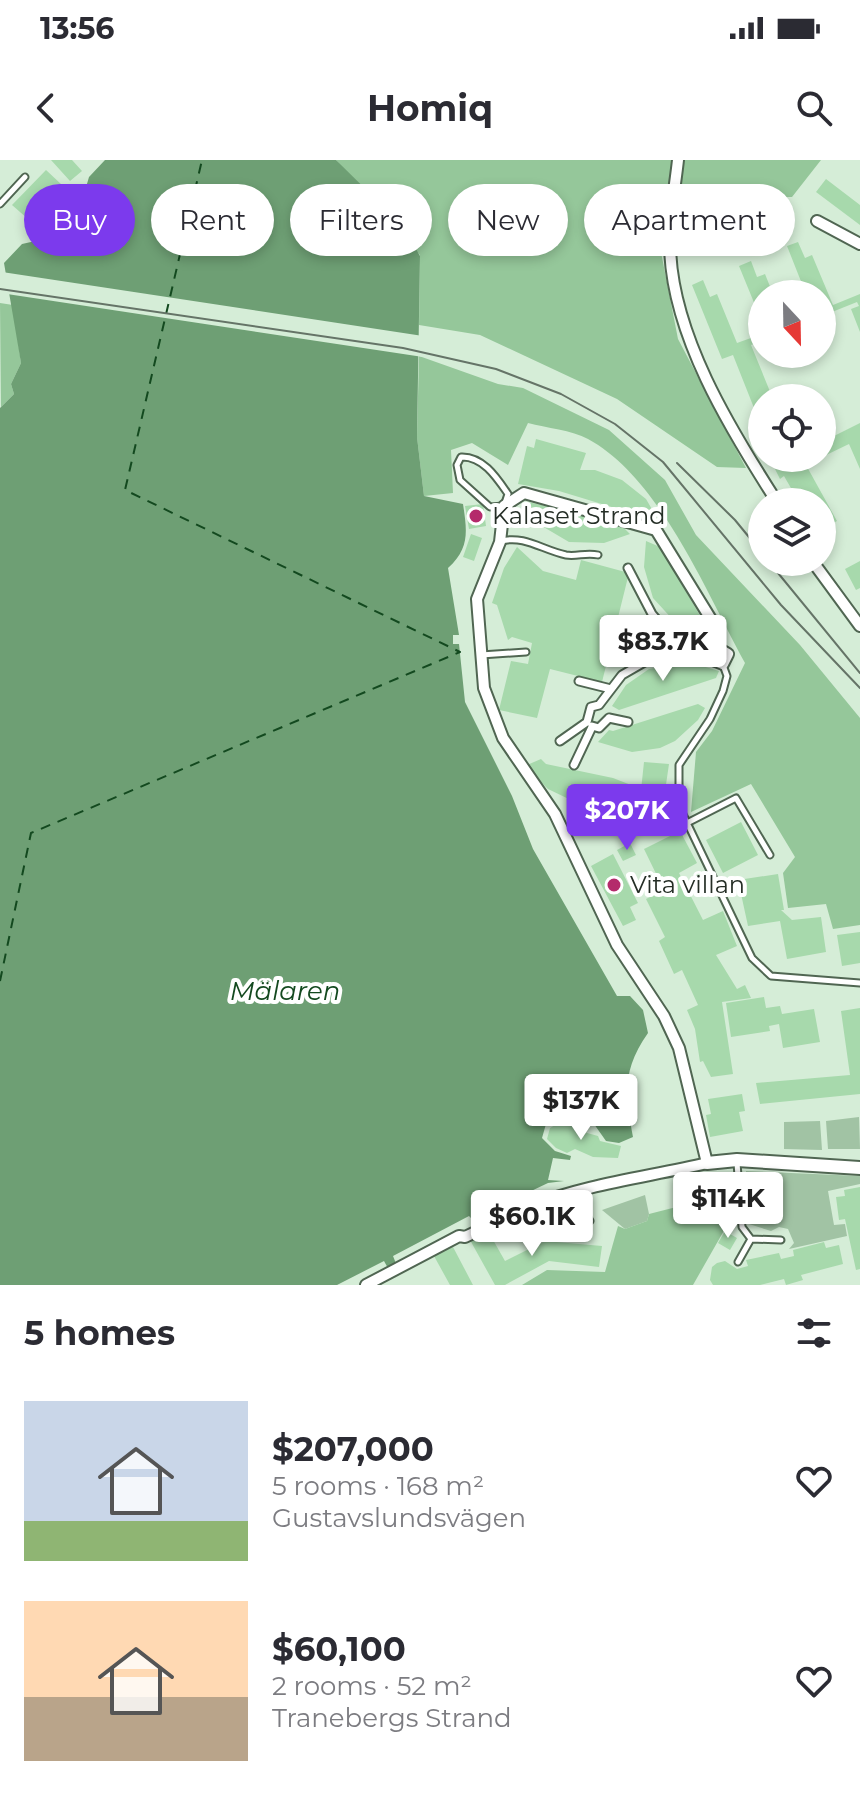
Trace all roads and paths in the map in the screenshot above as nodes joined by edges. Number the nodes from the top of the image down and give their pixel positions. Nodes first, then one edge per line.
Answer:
1 (678, 160) edge
2 (25, 177) dead end
3 (0, 204) edge
4 (817, 221) dead end
5 (860, 244) edge
6 (769, 488) edge
7 (504, 506) junction
8 (500, 542) junction
9 (598, 555) dead end
10 (628, 568) dead end
11 (823, 576) edge
12 (860, 626) edge
13 (620, 630) dead end
14 (661, 641) junction
15 (715, 651) junction
16 (526, 652) dead end
17 (480, 655) junction
18 (723, 664) joint
19 (579, 681) dead end
20 (611, 689) junction
21 (599, 705) junction
22 (609, 718) junction
23 (628, 722) dead end
24 (590, 724) junction
25 (560, 741) dead end
26 (574, 765) dead end
27 (689, 822) junction
28 (770, 855) dead end
29 (860, 983) edge
30 (737, 1160) junction
31 (707, 1163) junction
32 (860, 1168) edge
33 (573, 1190) junction
34 (531, 1206) dead end
35 (513, 1214) dead end
36 (590, 1221) dead end
37 (751, 1239) junction
38 (781, 1240) dead end
39 (738, 1262) dead end
40 (366, 1285) edge

1 - 6 street
2 - 3 lane
4 - 5 street
7 - 7 lane
7 - 8 street
7 - 15 street
8 - 9 lane
8 - 17 street
10 - 14 street
11 - 12 street
13 - 14 street
14 - 15 street
14 - 20 street
15 - 18 street
16 - 17 lane
17 - 31 street
18 - 27 lane
19 - 20 street
20 - 21 street
21 - 22 street
21 - 24 street
22 - 23 street
22 - 24 street
24 - 25 street
24 - 26 street
27 - 28 lane
27 - 29 lane
30 - 31 street
30 - 32 street
30 - 37 lane
31 - 33 street
33 - 34 street
33 - 36 lane
35 - 40 street
37 - 38 lane
37 - 39 lane

